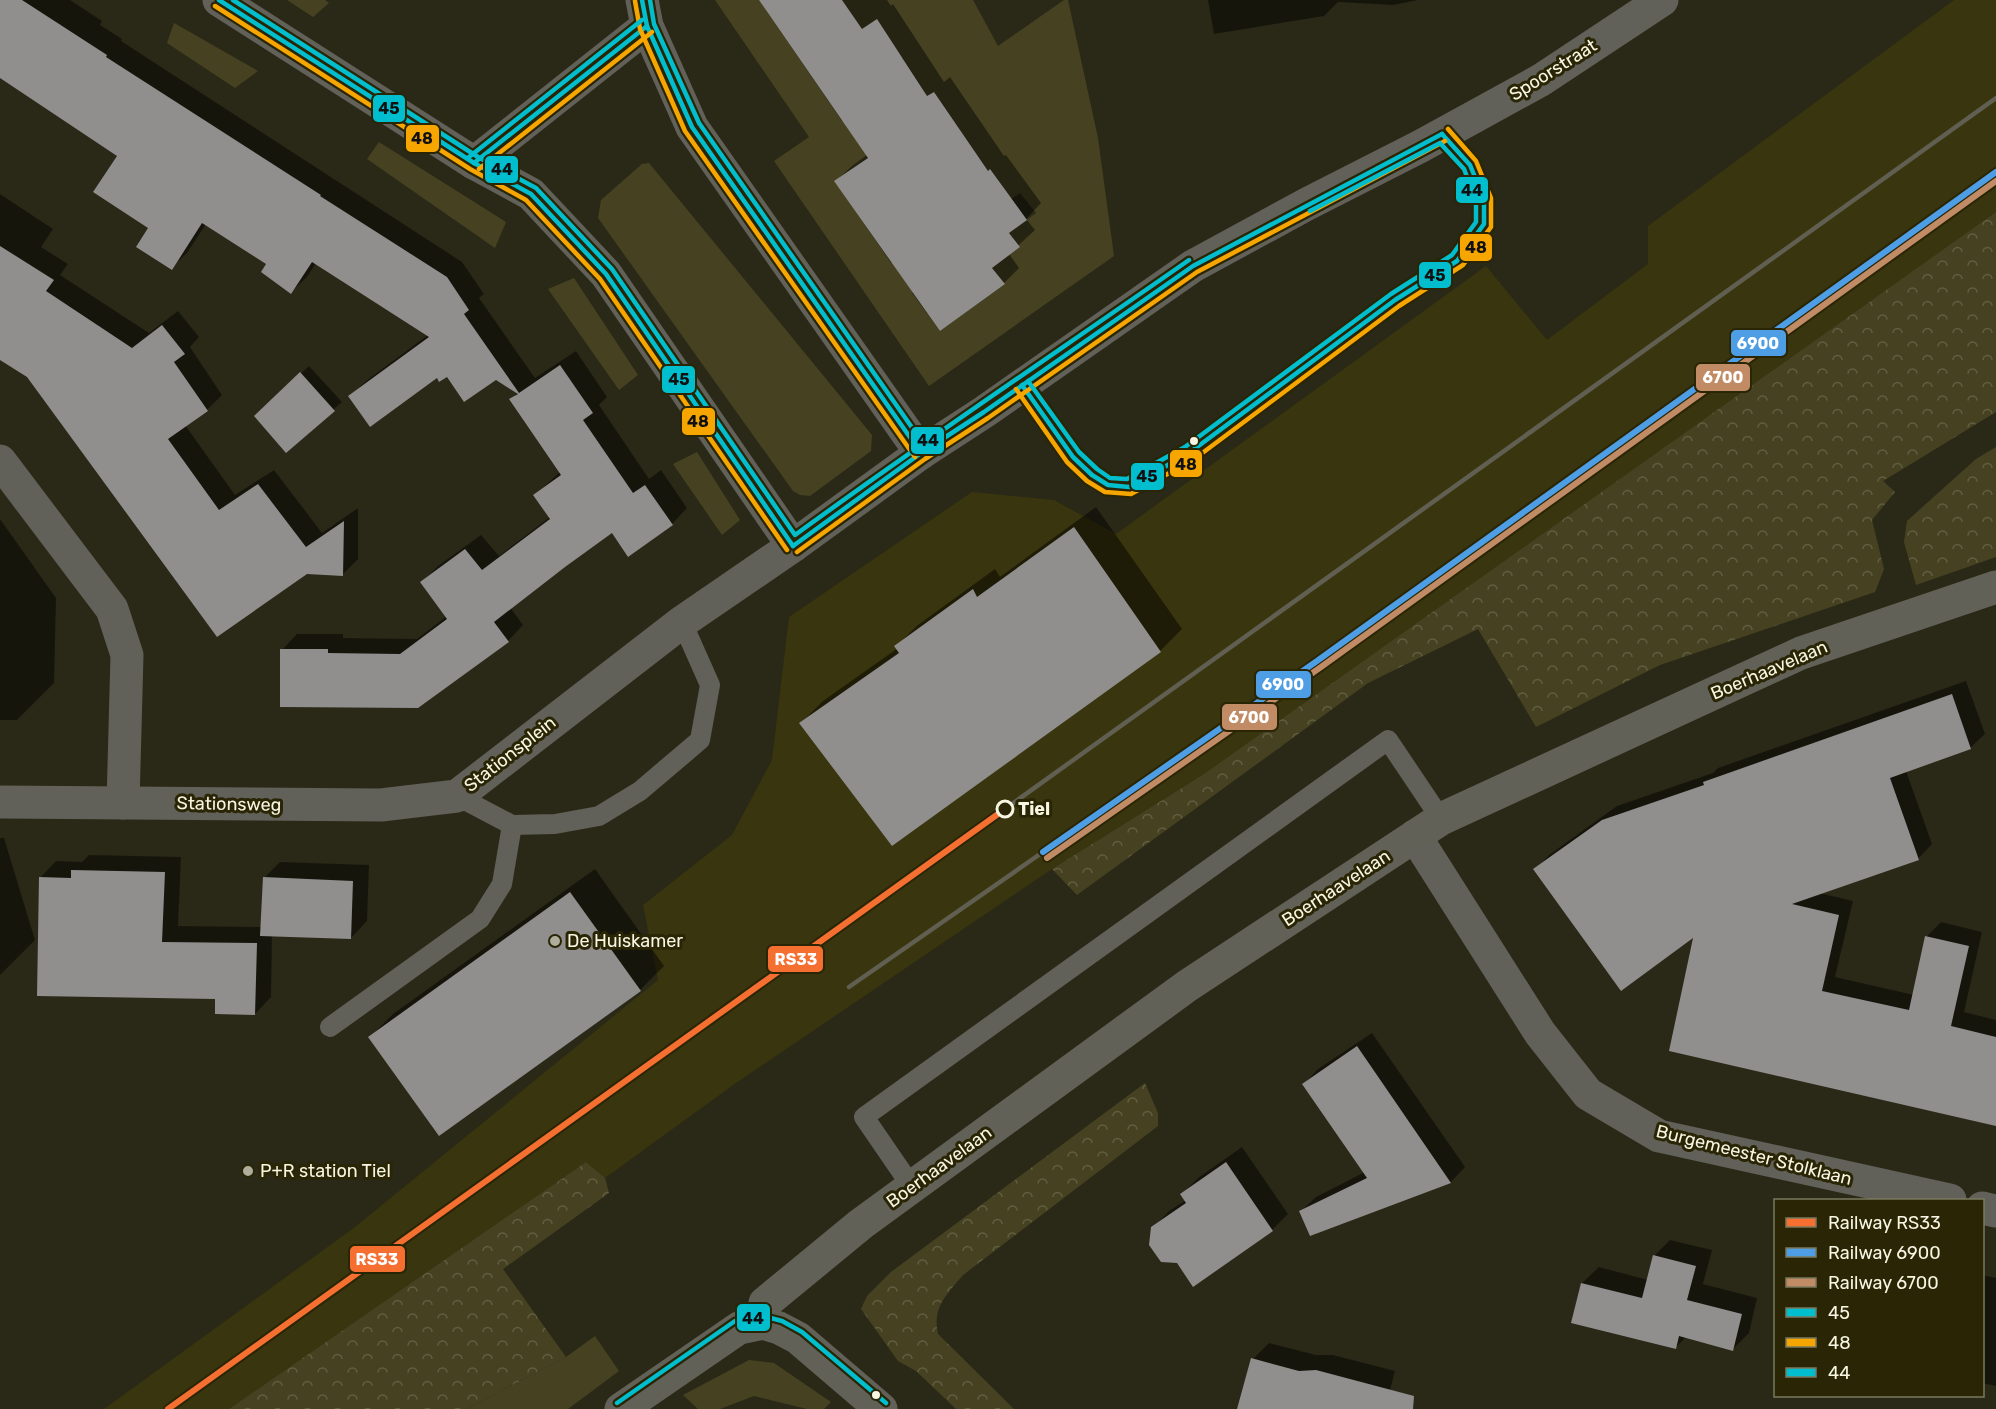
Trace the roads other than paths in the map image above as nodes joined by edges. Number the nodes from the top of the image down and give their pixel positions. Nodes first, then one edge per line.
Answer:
1 (219, 0) edge
2 (1662, 0) edge
3 (645, 13) edge
4 (1442, 134) junction
5 (474, 163) junction
6 (1022, 385) junction
7 (921, 453) junction
8 (0, 461) edge
9 (793, 546) junction
10 (1996, 587) edge
11 (682, 622) junction
12 (457, 796) junction
13 (0, 802) edge
14 (123, 802) junction
15 (512, 825) junction
16 (1428, 828) junction
17 (330, 1027) dead end
18 (912, 1187) junction
19 (1945, 1199) edge
20 (763, 1323) junction
21 (621, 1409) edge
22 (881, 1409) edge

1 - 5 street
2 - 4 street, Spoorstraat
3 - 5 street
3 - 7 street
4 - 6 street, Spoorstraat
4 - 6 lane
5 - 9 street
6 - 7 street, Spoorstraat
7 - 9 street, Stationsplein
8 - 14 street
9 - 11 street, Stationsplein
10 - 16 street, Boerhaavelaan
11 - 12 street, Stationsplein
11 - 15 lane, Stationsplein
12 - 14 street, Stationsweg
12 - 15 lane, Stationsplein
13 - 14 street, Stationsweg
15 - 17 lane
16 - 18 street, Boerhaavelaan
16 - 18 lane
16 - 19 street, Burgemeester Stolklaan
18 - 20 street, Boerhaavelaan
20 - 21 street
20 - 22 street

